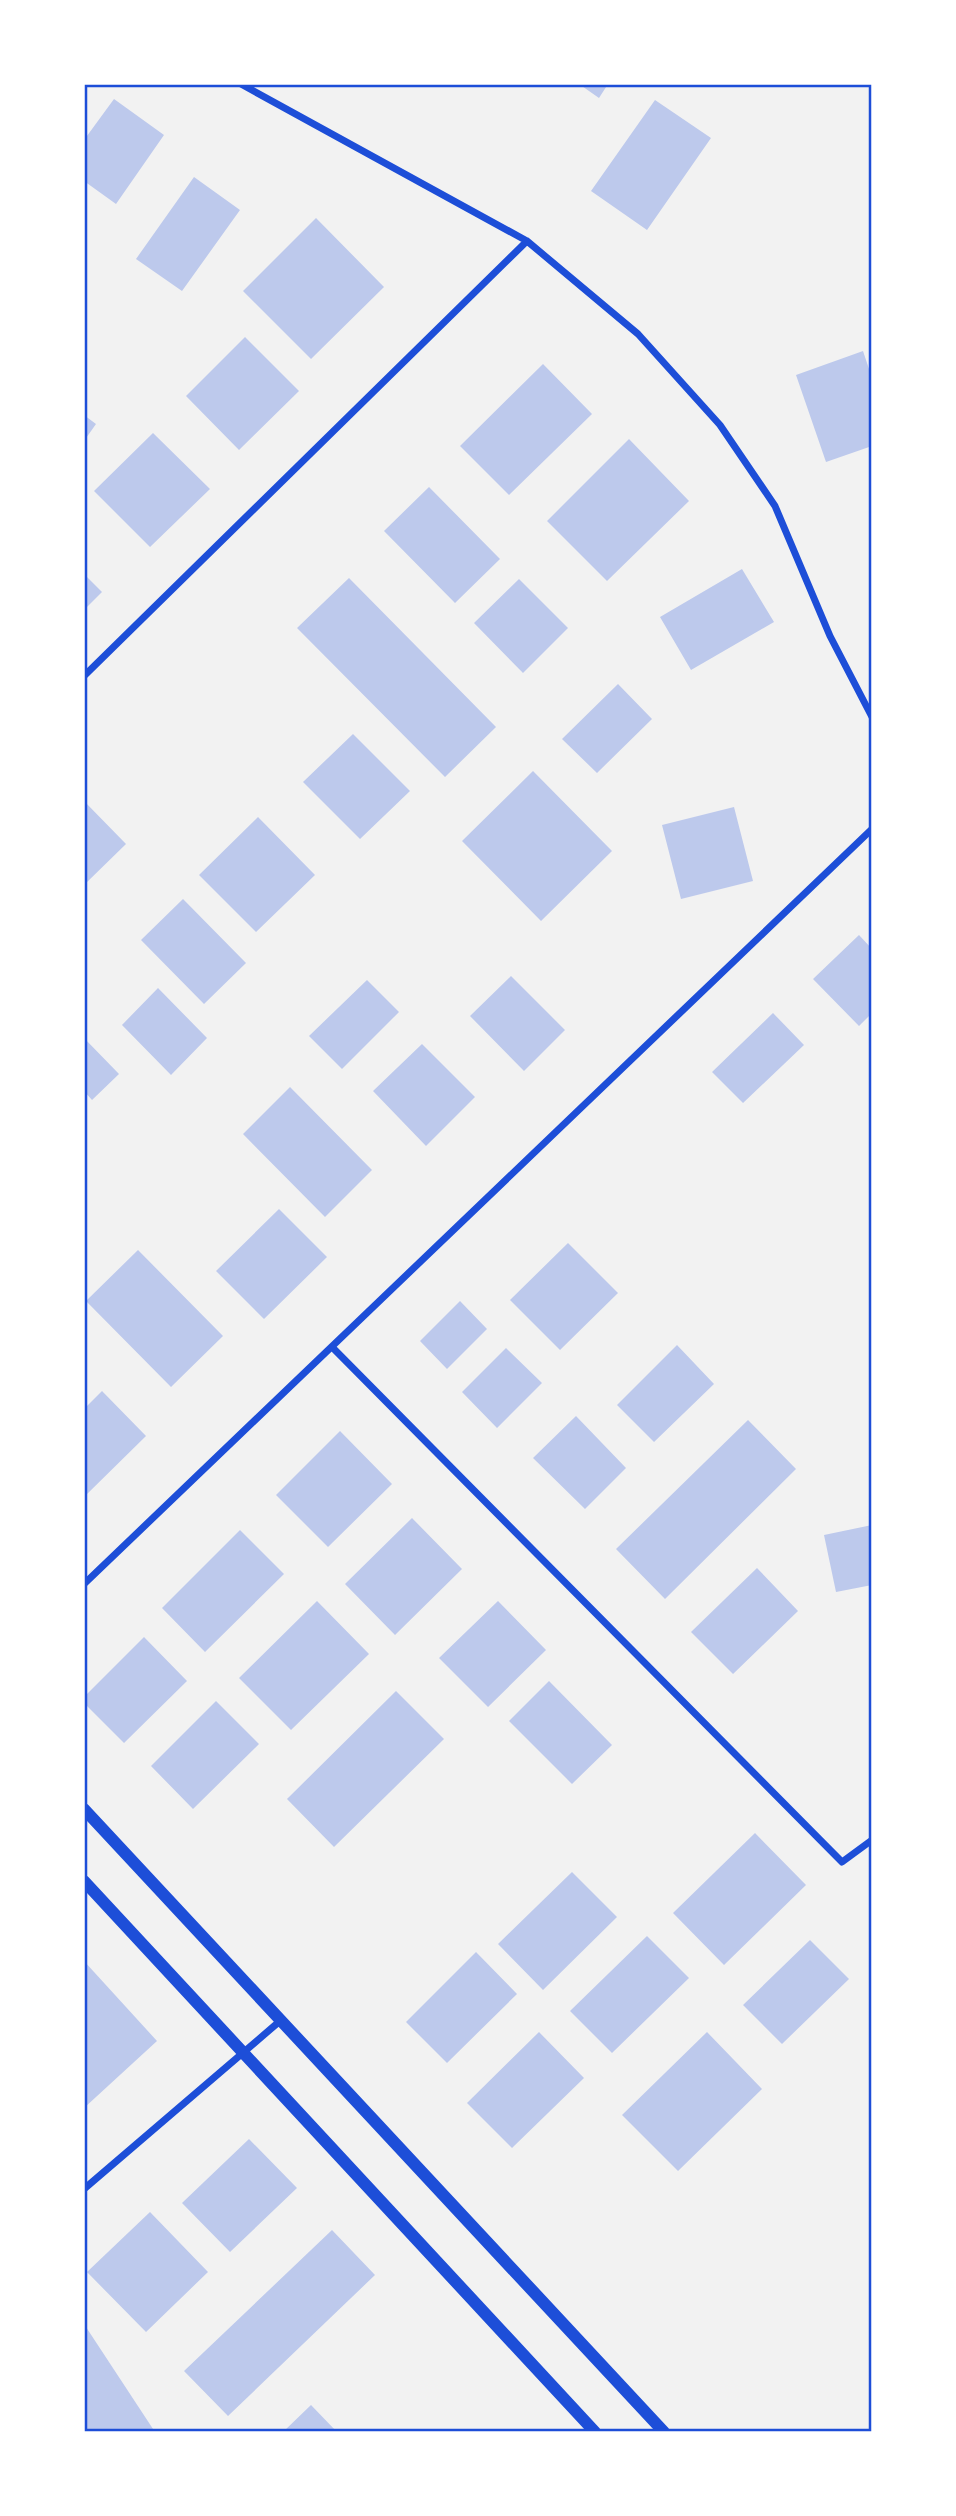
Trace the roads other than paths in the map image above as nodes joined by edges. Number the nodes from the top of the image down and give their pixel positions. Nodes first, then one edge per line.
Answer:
1 (241, 84) edge
2 (527, 241) junction
3 (84, 676) edge
4 (872, 718) edge
5 (872, 829) edge
6 (332, 1347) junction
7 (84, 1584) edge
8 (84, 1809) edge
9 (872, 1840) edge
10 (84, 1881) edge
11 (280, 2021) junction
12 (243, 2054) junction
13 (84, 2189) edge
14 (595, 2432) edge
15 (664, 2432) edge

1 - 2 street
2 - 3 street
2 - 4 street
5 - 6 street
6 - 7 street
6 - 9 street
8 - 11 street
10 - 12 street
11 - 12 street
11 - 15 street
12 - 13 street
12 - 14 street

